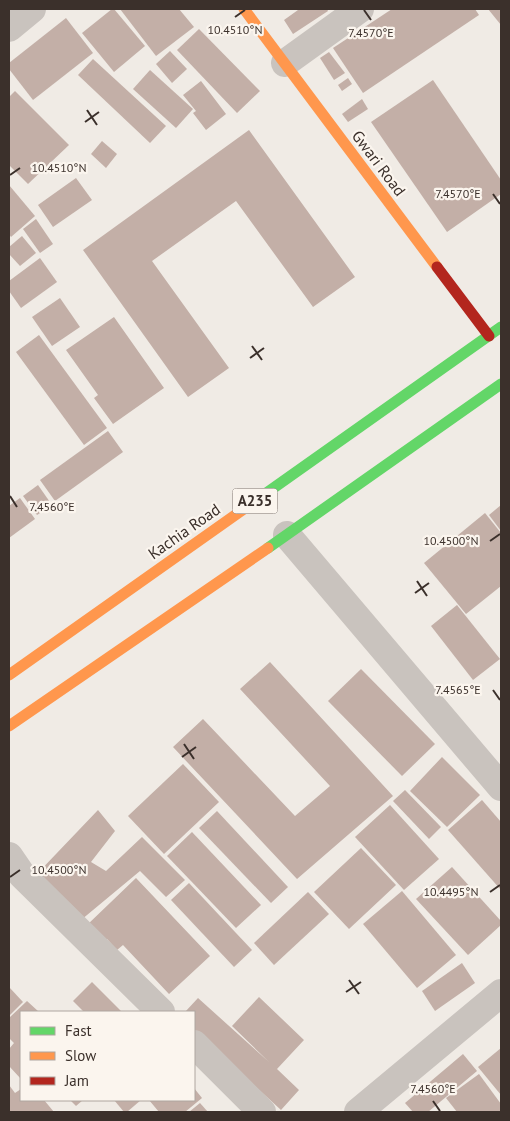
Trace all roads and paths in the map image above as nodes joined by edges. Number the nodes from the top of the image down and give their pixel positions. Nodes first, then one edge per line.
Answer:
1 (32, 9) edge
2 (244, 9) edge
3 (360, 9) edge
4 (9, 28) edge
5 (285, 63) junction
6 (501, 327) edge
7 (489, 336) junction
8 (501, 384) edge
9 (287, 536) junction
10 (9, 675) edge
11 (9, 726) edge
12 (501, 787) edge
13 (9, 856) edge
14 (501, 993) edge
15 (160, 1011) edge
16 (195, 1045) edge
17 (262, 1112) edge
18 (358, 1112) edge

1 - 4 street
2 - 5 main road, Gwari Road
3 - 5 street
5 - 7 main road, Gwari Road
6 - 7 main road, Kachia Road / A235
7 - 10 main road, Kachia Road / A235
8 - 9 main road, A235
9 - 11 main road, A235
9 - 12 street
13 - 15 street
14 - 18 street
16 - 17 street

